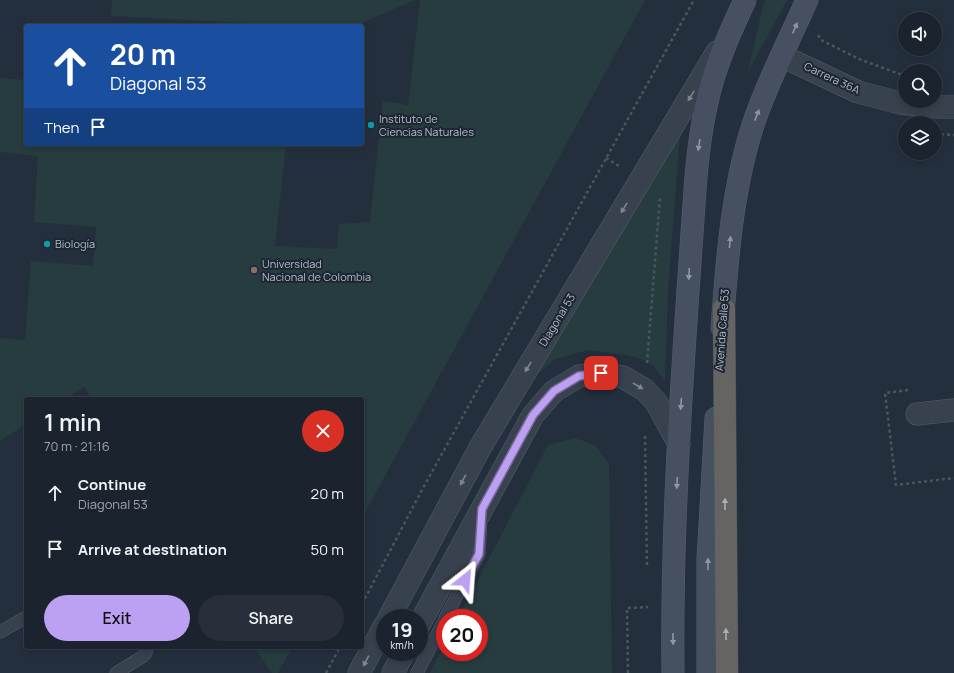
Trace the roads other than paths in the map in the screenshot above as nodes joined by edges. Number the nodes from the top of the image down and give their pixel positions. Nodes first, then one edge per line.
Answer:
1 (745, 0) edge
2 (807, 0) edge
3 (732, 27) junction
4 (782, 56) junction
5 (954, 107) edge
6 (724, 309) junction
7 (954, 410) edge
8 (917, 414) dead end
9 (679, 444) junction
10 (394, 609) edge
11 (24, 618) edge
12 (435, 620) edge
13 (0, 632) edge
14 (376, 642) edge
15 (147, 649) edge
16 (399, 661) edge
17 (116, 673) edge
18 (359, 673) edge
19 (393, 673) edge
20 (417, 673) edge
21 (673, 673) edge
22 (708, 673) edge
23 (727, 673) edge

1 - 3 main road
4 -> 2 main road, Avenida Calle 53
3 -> 9 main road
3 -> 10 street, Diagonal 53
4 - 5 street, Carrera 36A
6 -> 4 main road, Avenida Calle 53
22 -> 6 main road, Avenida Calle 53
23 -> 6 highway
7 - 8 street
12 -> 9 street
9 -> 21 main road
11 - 13 lane
12 - 20 lane
14 -> 18 street
15 - 17 lane
16 - 19 street

